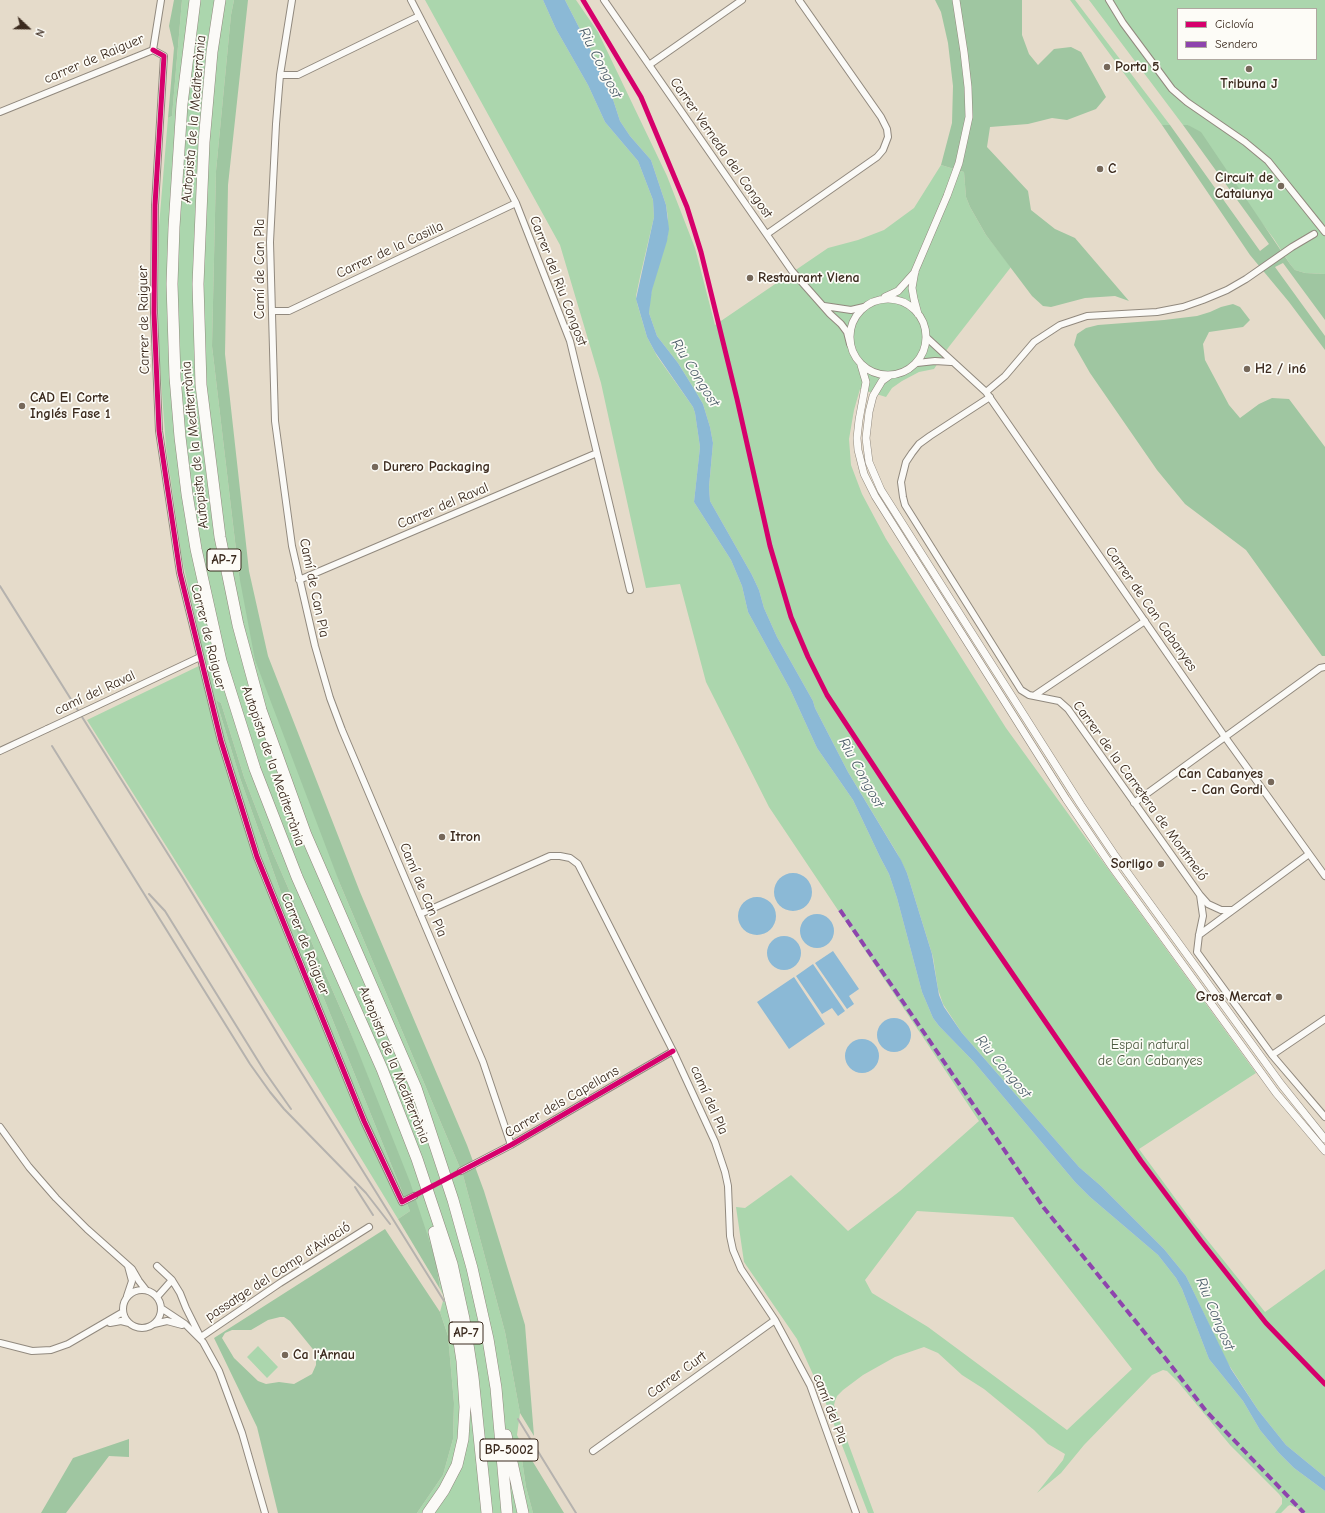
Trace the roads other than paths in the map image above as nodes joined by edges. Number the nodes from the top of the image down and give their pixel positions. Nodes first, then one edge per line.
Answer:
1 (161, 0) edge
2 (195, 0) edge
3 (220, 0) edge
4 (292, 0) edge
5 (411, 0) edge
6 (604, 0) edge
7 (742, 0) edge
8 (799, 0) edge
9 (956, 0) edge
10 (1109, 0) edge
11 (419, 16) junction
12 (153, 50) junction
13 (649, 65) junction
14 (280, 74) junction
15 (0, 112) edge
16 (516, 203) junction
17 (1325, 232) edge
18 (767, 234) junction
19 (1314, 234) dead end
20 (915, 271) junction
21 (881, 299) junction
22 (824, 306) junction
23 (864, 307) junction
24 (272, 311) junction
25 (918, 314) junction
26 (926, 337) junction
27 (850, 344) junction
28 (951, 362) junction
29 (916, 363) junction
30 (861, 365) junction
31 (889, 376) junction
32 (988, 395) junction
33 (597, 453) junction
34 (299, 580) junction
35 (630, 590) dead end
36 (1145, 621) junction
37 (200, 657) junction
38 (1325, 667) edge
39 (1035, 695) junction
40 (1225, 737) junction
41 (0, 751) edge
42 (1134, 804) junction
43 (1309, 854) junction
44 (1325, 876) edge
45 (1200, 895) junction
46 (1232, 910) junction
47 (420, 914) junction
48 (1198, 935) junction
49 (1325, 1019) edge
50 (673, 1050) junction
51 (1272, 1055) junction
52 (1325, 1117) edge
53 (0, 1127) edge
54 (1325, 1139) edge
55 (512, 1145) junction
56 (1325, 1151) edge
57 (417, 1159) junction
58 (461, 1171) tunnel mouth
59 (414, 1196) tunnel mouth
60 (369, 1227) dead end
61 (125, 1262) junction
62 (157, 1266) dead end
63 (172, 1280) junction
64 (146, 1290) junction
65 (157, 1297) junction
66 (125, 1300) junction
67 (161, 1308) junction
68 (123, 1312) junction
69 (775, 1320) junction
70 (129, 1323) junction
71 (103, 1325) junction
72 (153, 1325) junction
73 (193, 1332) junction
74 (202, 1339) junction
75 (0, 1343) edge
76 (496, 1388) junction
77 (592, 1451) dead end
78 (265, 1513) edge
79 (428, 1513) edge
80 (487, 1513) edge
81 (507, 1513) edge
82 (523, 1513) edge
83 (856, 1513) edge

1 - 12 street, carrer de Raiguer
2 - 57 highway, Autopista de la Mediterrània / AP-7
3 - 76 highway, Autopista de la Mediterrània / AP-7
4 - 14 street, Camí de Can Pla
5 - 11 street, Carrer del Riu Congost
6 - 13 street, Carrer Verneda del Congost
7 - 13 street
8 - 18 street
9 - 20 street
10 - 17 street
11 - 14 street
11 - 16 street, Carrer del Riu Congost
12 - 15 street, carrer de Raiguer
12 - 37 street, Carrer de Raiguer
13 - 18 street, Carrer Verneda del Congost
14 - 24 street, Camí de Can Pla
16 - 24 street, Carrer de la Casilla
16 - 33 street, Carrer del Riu Congost
18 - 22 street, Carrer Verneda del Congost
19 - 32 street, Carrer de la Carretera de Montmeló
20 - 21 street
20 - 25 street
21 - 23 street
21 - 25 street
22 - 23 street
22 - 27 street, Carrer Verneda del Congost
23 - 27 street
24 - 34 street, Camí de Can Pla
25 - 26 street
26 - 28 street, Carrer de Can Cabanyes
26 - 29 street
27 - 30 street
28 - 29 street
28 - 32 street, Carrer de Can Cabanyes
29 - 31 street
30 - 31 street
30 - 56 street
31 - 54 street
32 - 36 street, Carrer de Can Cabanyes
32 - 39 street, Carrer de la Carretera de Montmeló
33 - 34 street, Carrer del Raval
33 - 35 street, Carrer del Riu Congost
34 - 47 street, Camí de Can Pla
36 - 39 street
36 - 40 street, Carrer de Can Cabanyes
37 - 41 street, camí del Raval, bridge
37 - 59 street, Carrer de Raiguer
38 - 40 street
39 - 42 street, Carrer de la Carretera de Montmeló
40 - 42 street
40 - 43 street, Carrer de Can Cabanyes
42 - 45 street, Carrer de la Carretera de Montmeló
43 - 44 street, Carrer de Can Cabanyes
43 - 46 street
45 - 46 street
45 - 48 street, Carrer de la Carretera de Montmeló
46 - 48 street
47 - 50 street, camí del Pla
47 - 55 street, Camí de Can Pla
48 - 51 street, Carrer de la Carretera de Montmeló
49 - 51 street
50 - 55 street, Carrer dels Capellans
50 - 69 street, camí del Pla
51 - 52 street, Carrer de la Carretera de Montmeló
53 - 61 street
55 - 58 street, Carrer dels Capellans
57 - 79 highway
57 - 80 highway, Autopista de la Mediterrània / AP-7
60 - 74 street, passatge del Camp d'Aviació
61 - 64 street
61 - 66 street
62 - 63 street
63 - 65 street
63 - 74 street
64 - 65 street
64 - 66 street
65 - 67 street
66 - 68 street
67 - 72 street
67 - 73 street
68 - 70 street
68 - 71 street
69 - 77 street, Carrer Curt
69 - 83 street, camí del Pla
70 - 71 street
70 - 72 street
71 - 75 street
72 - 73 street
73 - 74 street
74 - 78 street
76 - 81 highway, Autopista de la Mediterrània / AP-7
76 - 82 highway, BP-5002

